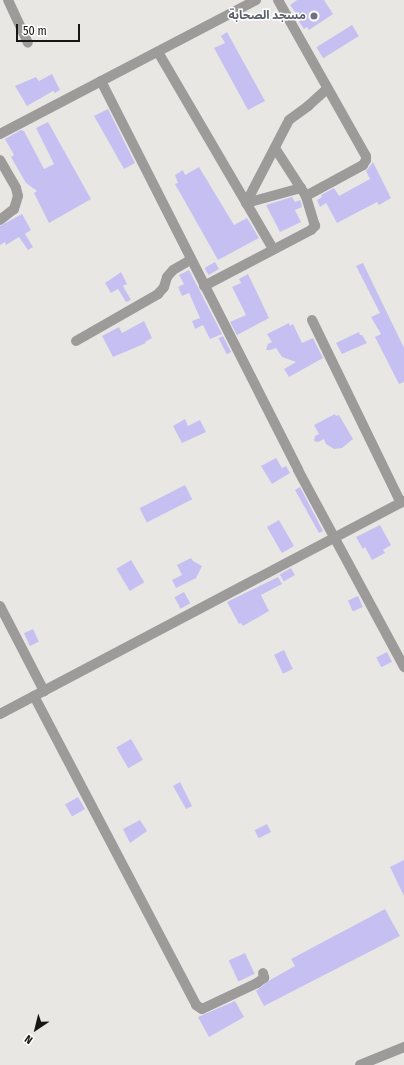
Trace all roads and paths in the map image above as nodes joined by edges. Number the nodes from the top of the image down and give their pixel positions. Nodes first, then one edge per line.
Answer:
1 (8, 0) edge
2 (256, 0) edge
3 (278, 0) edge
4 (28, 43) dead end
5 (158, 52) junction
6 (101, 81) junction
7 (328, 89) junction
8 (0, 134) edge
9 (275, 148) junction
10 (0, 160) edge
11 (304, 192) junction
12 (246, 203) junction
13 (0, 220) edge
14 (273, 249) junction
15 (190, 260) junction
16 (204, 286) junction
17 (312, 320) dead end
18 (76, 341) dead end
19 (403, 502) edge
20 (335, 537) junction
21 (0, 606) edge
22 (404, 667) edge
23 (44, 691) junction
24 (34, 696) junction
25 (0, 714) edge
26 (263, 973) dead end
27 (404, 1047) edge
28 (360, 1065) edge

1 - 4 street
2 - 5 street
3 - 7 street
5 - 6 street
5 - 12 street
6 - 8 street
6 - 15 street
7 - 9 street
7 - 11 street
9 - 11 street
9 - 12 street
10 - 13 street
11 - 12 street
11 - 14 street
12 - 14 street
14 - 16 street
15 - 16 street
15 - 18 street
16 - 20 street
17 - 19 street
19 - 20 street
20 - 22 street
20 - 23 street
21 - 23 street
23 - 24 street
24 - 25 street
24 - 26 street
27 - 28 street

